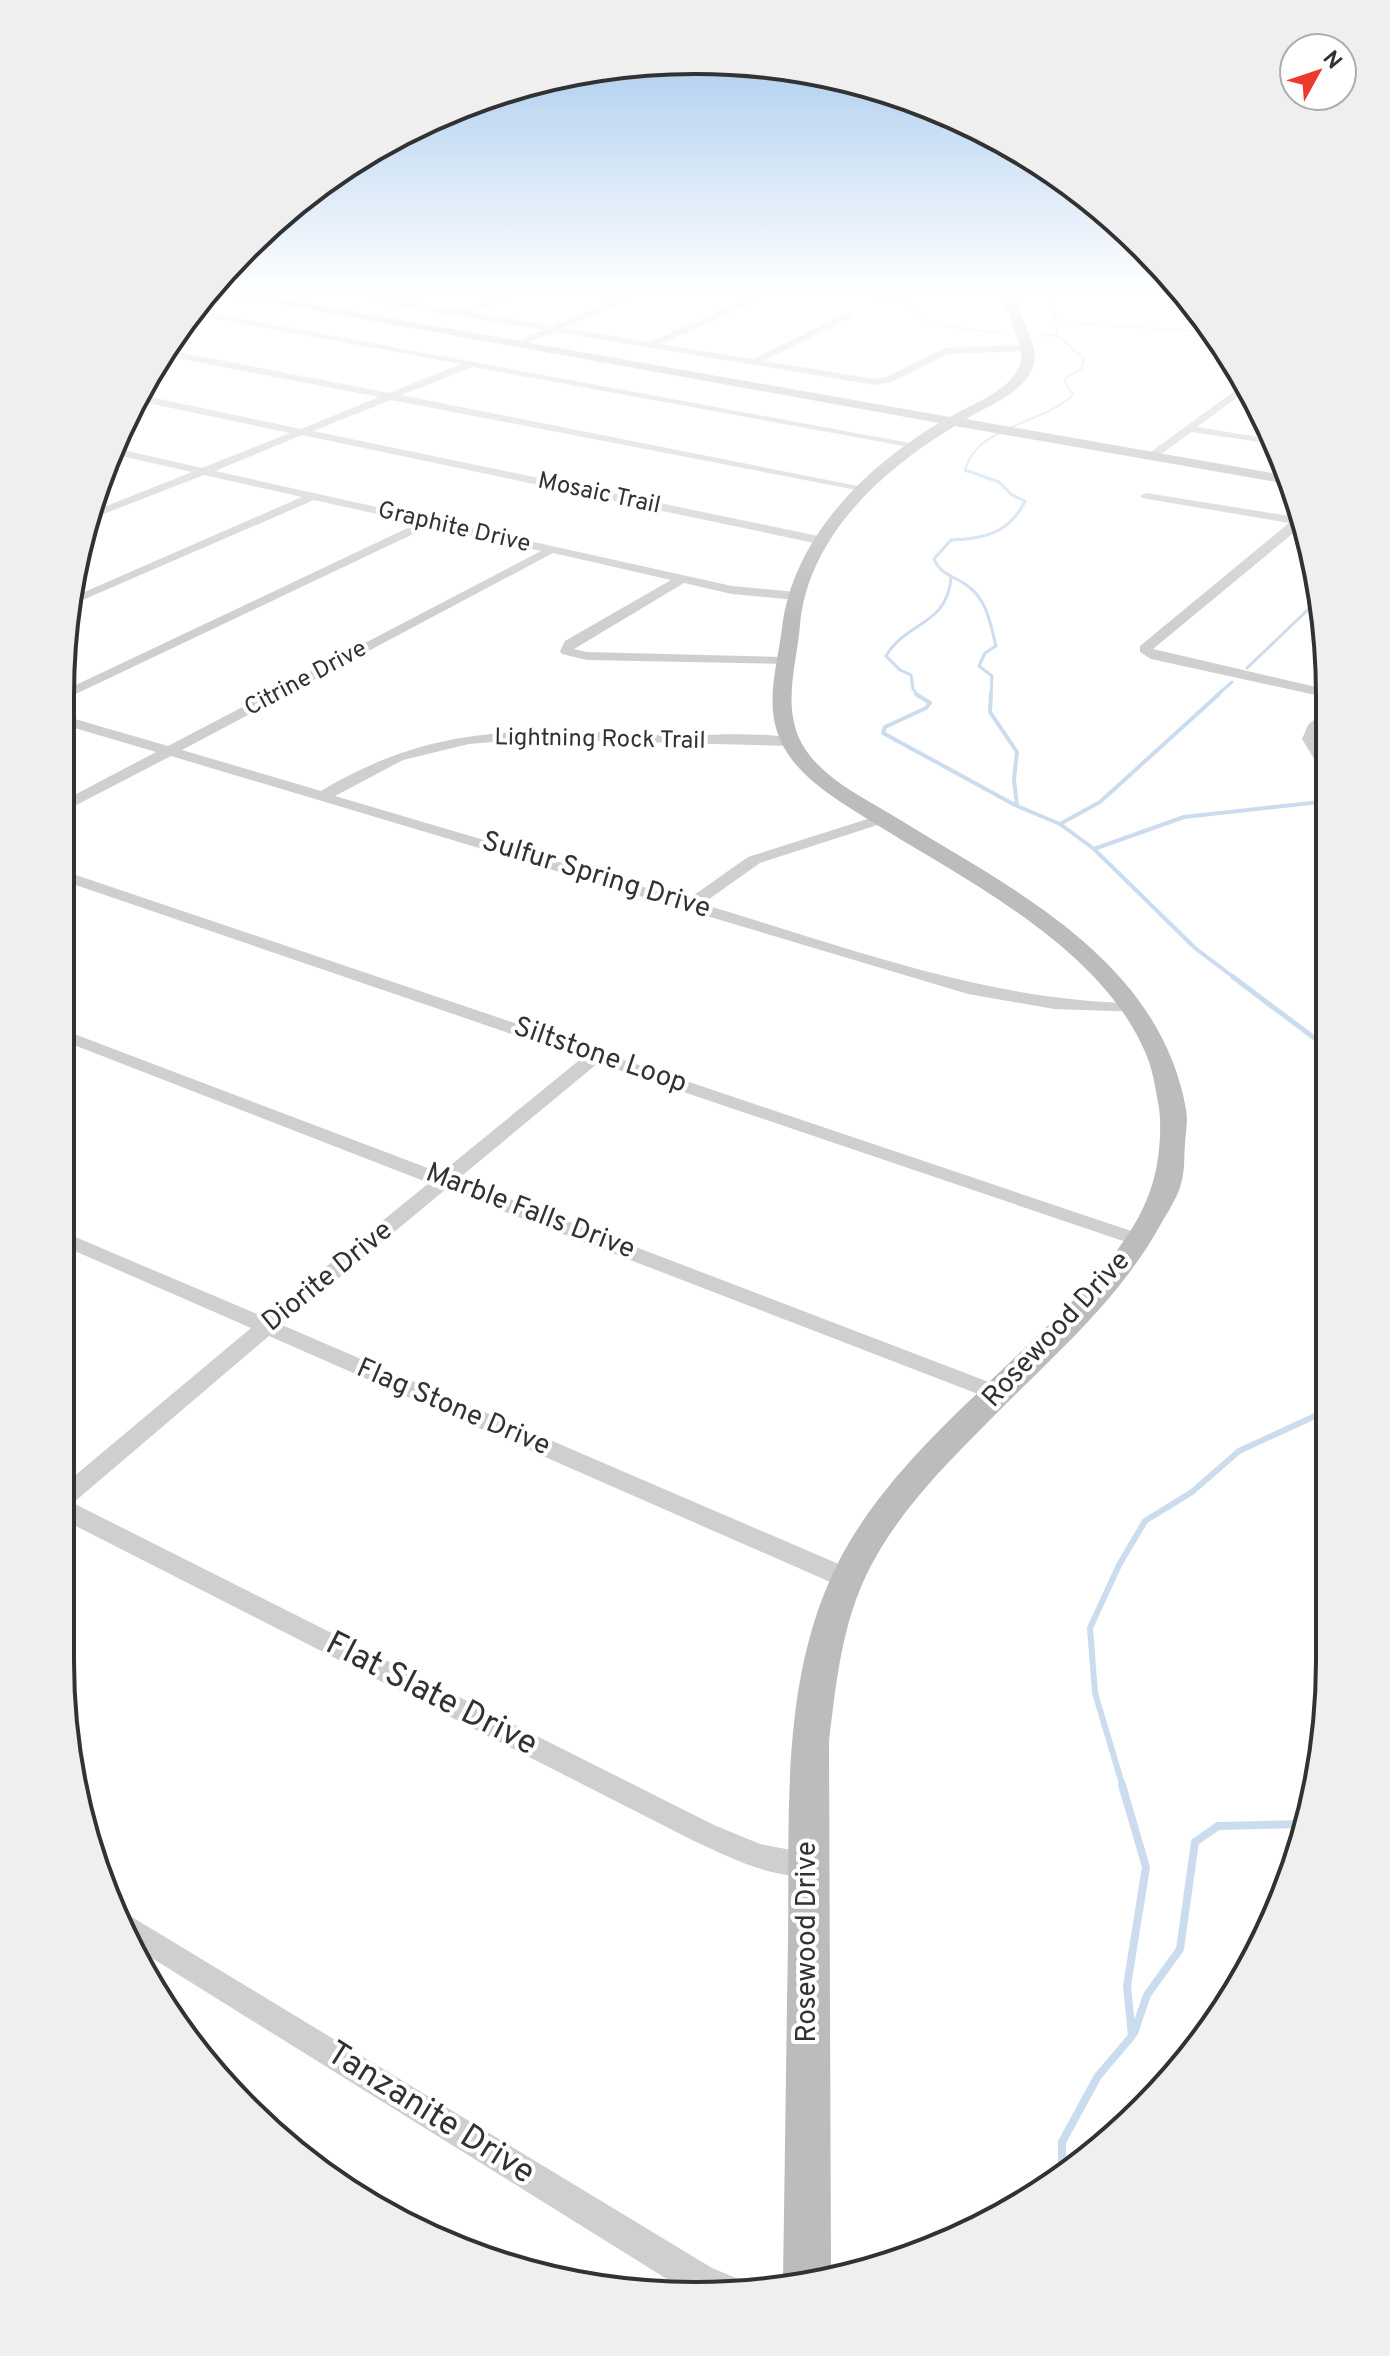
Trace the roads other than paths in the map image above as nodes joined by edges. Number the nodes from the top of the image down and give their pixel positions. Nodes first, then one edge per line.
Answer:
1 (167, 404) edge
2 (370, 404) edge
3 (431, 404) edge
4 (690, 404) edge
5 (861, 404) edge
6 (988, 404) edge
7 (1224, 404) edge
8 (964, 422) junction
9 (1189, 429) junction
10 (301, 432) junction
11 (1261, 441) edge
12 (915, 445) junction
13 (123, 453) edge
14 (1152, 456) junction
15 (201, 471) junction
16 (1277, 478) edge
17 (862, 488) junction
18 (313, 496) junction
19 (1146, 496) dead end
20 (102, 512) edge
21 (1290, 519) edge
22 (429, 522) junction
23 (1293, 528) edge
24 (824, 541) junction
25 (551, 550) junction
26 (682, 579) junction
27 (795, 596) junction
28 (82, 598) edge
29 (786, 661) junction
30 (74, 691) edge
31 (1316, 691) edge
32 (74, 723) edge
33 (1316, 725) edge
34 (791, 742) junction
35 (170, 751) junction
36 (1316, 751) edge
37 (326, 795) junction
38 (74, 801) edge
39 (882, 819) junction
40 (74, 879) edge
41 (692, 904) junction
42 (1135, 1008) junction
43 (74, 1039) edge
44 (597, 1055) junction
45 (447, 1180) junction
46 (1139, 1240) junction
47 (74, 1243) edge
48 (266, 1327) junction
49 (999, 1394) junction
50 (74, 1492) edge
51 (74, 1511) edge
52 (846, 1578) junction
53 (808, 1864) junction
54 (137, 1933) edge
55 (807, 2272) edge
56 (703, 2282) edge

1 - 10 street, Mosaic Trail
2 - 10 street
3 - 17 street
4 - 12 street
5 - 8 street
6 - 8 street
7 - 9 street
8 - 12 street
8 - 14 street
9 - 11 street
9 - 14 street
10 - 15 street
10 - 24 street, Mosaic Trail
12 - 17 street
13 - 15 street, Graphite Drive
14 - 16 street
15 - 18 street, Graphite Drive
15 - 20 street
17 - 24 street
18 - 22 street, Graphite Drive
18 - 28 street
19 - 21 street
22 - 25 street, Graphite Drive
22 - 30 street
23 - 31 street
24 - 27 street
25 - 26 street, Graphite Drive
25 - 35 street, Citrine Drive
26 - 27 street, Graphite Drive
26 - 29 street
27 - 29 street
29 - 34 street
32 - 35 street, Sulfur Spring Drive
33 - 36 street
34 - 37 street, Lightning Rock Trail
34 - 39 street, Rosewood Drive
35 - 37 street, Sulfur Spring Drive
35 - 38 street, Citrine Drive
37 - 41 street, Sulfur Spring Drive
39 - 41 street
39 - 42 street, Rosewood Drive
40 - 44 street, Siltstone Loop
41 - 42 street, Sulfur Spring Drive
42 - 46 street, Rosewood Drive
43 - 45 street, Marble Falls Drive
44 - 45 street, Diorite Drive
44 - 46 street, Siltstone Loop
45 - 48 street, Diorite Drive
45 - 49 street, Marble Falls Drive
46 - 49 street, Rosewood Drive
47 - 48 street, Flag Stone Drive
48 - 50 street, Diorite Drive
48 - 52 street, Flag Stone Drive
49 - 52 street, Rosewood Drive
51 - 53 street, Flat Slate Drive
52 - 53 street, Rosewood Drive
53 - 55 street, Rosewood Drive
54 - 56 street, Tanzanite Drive

